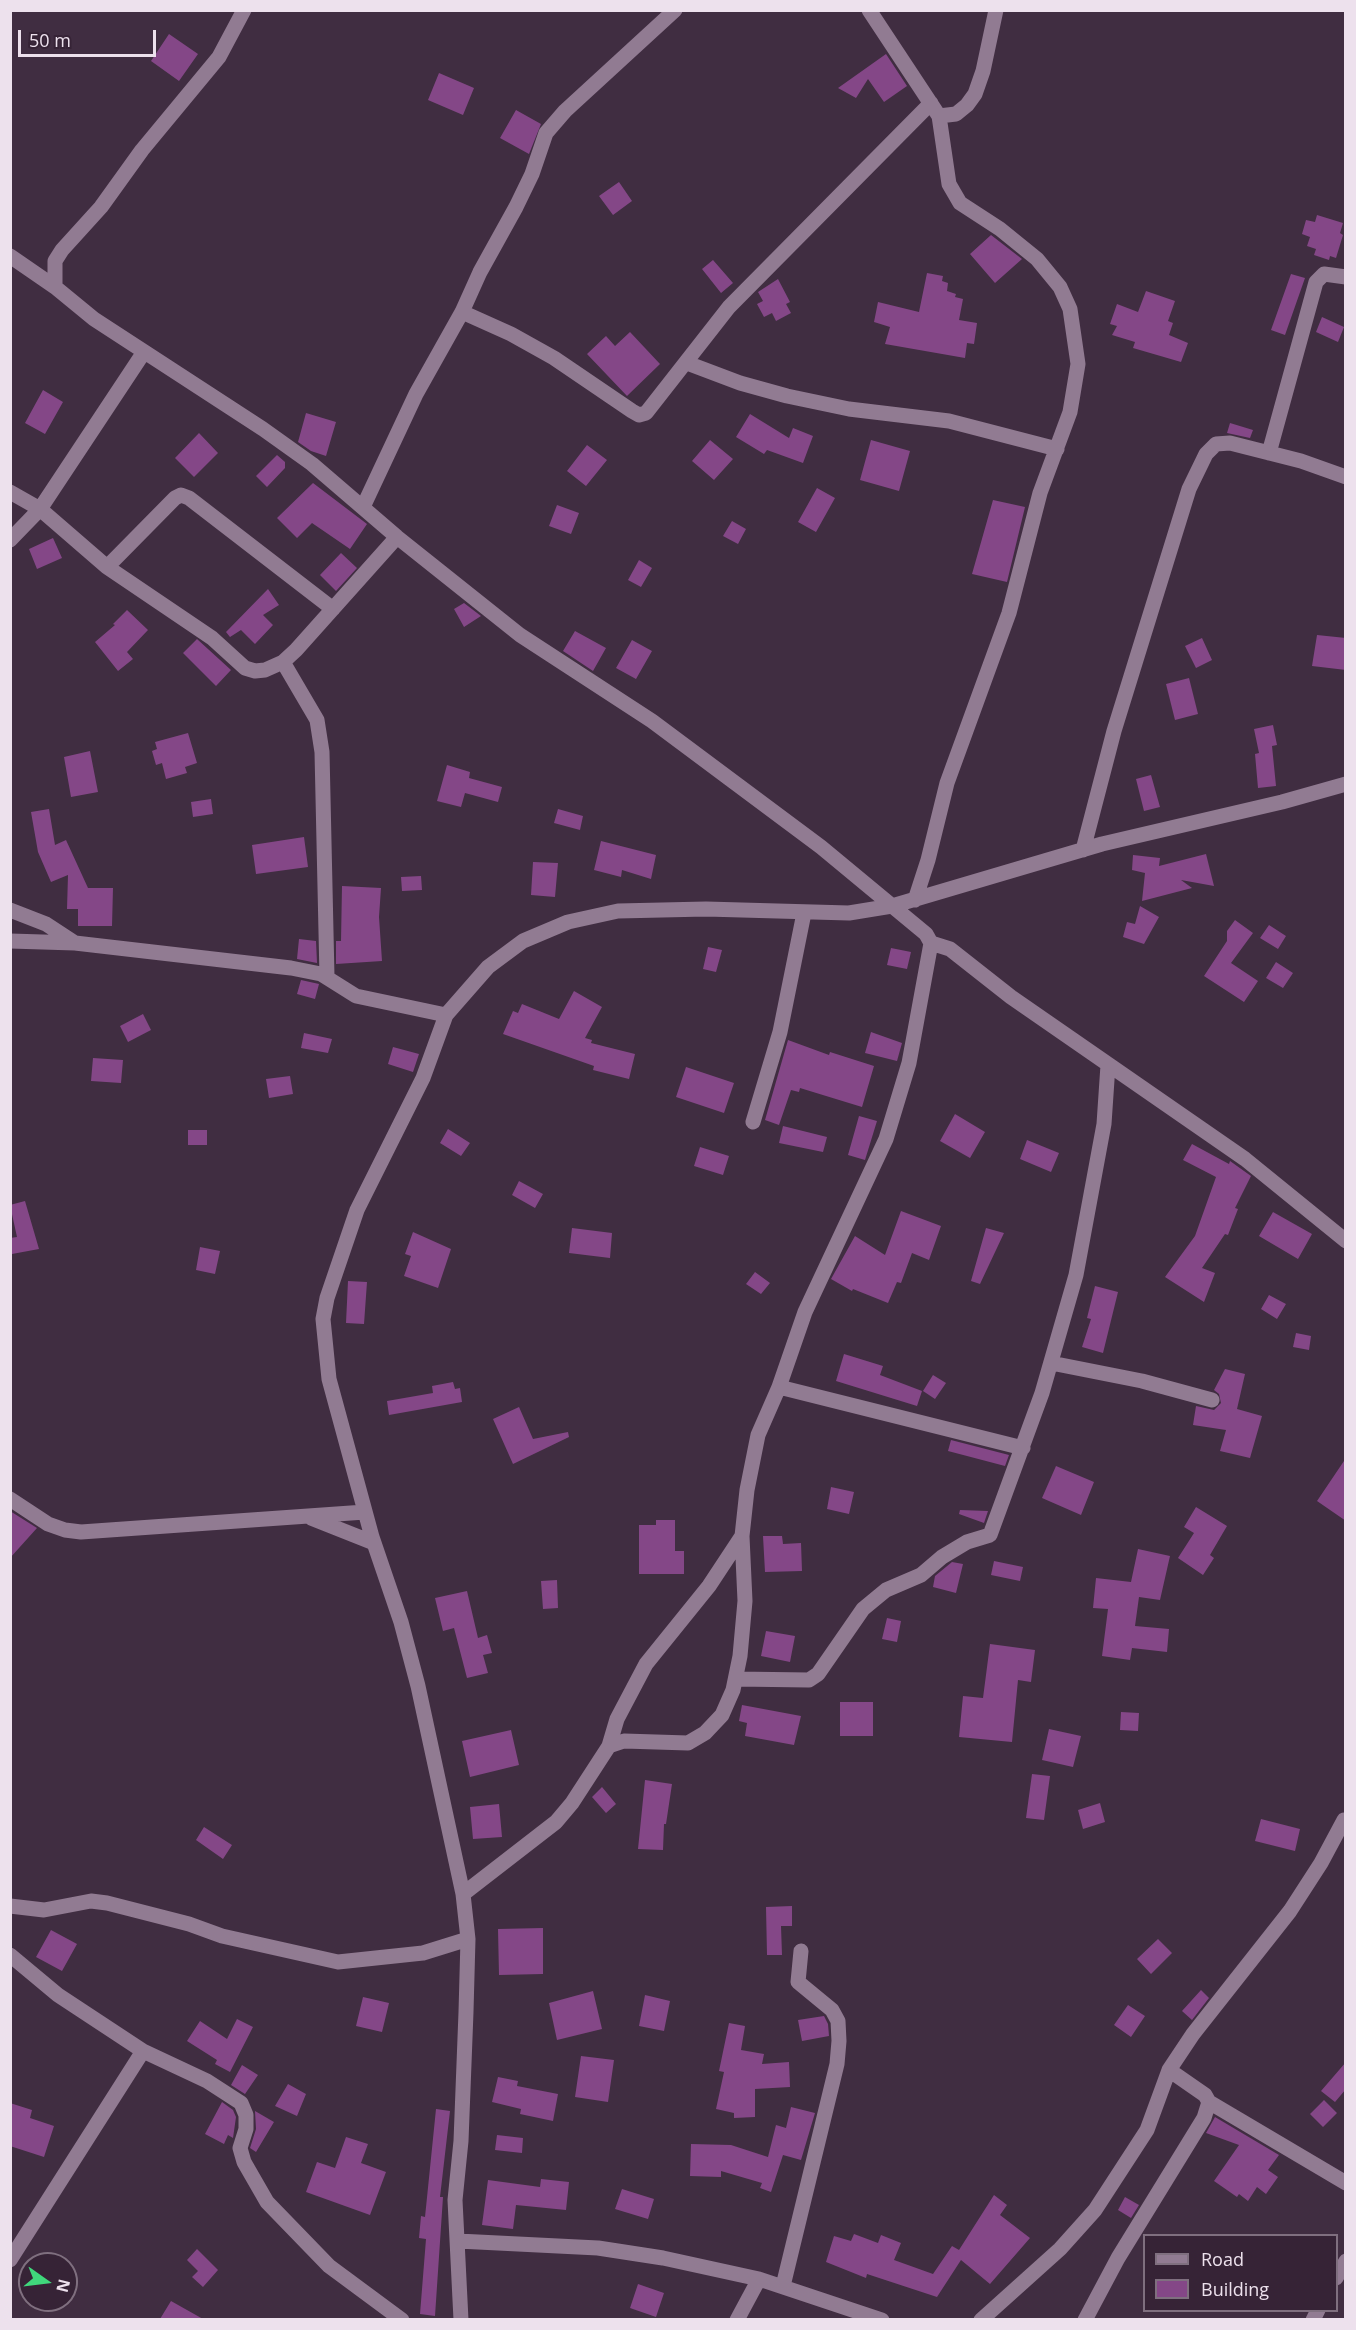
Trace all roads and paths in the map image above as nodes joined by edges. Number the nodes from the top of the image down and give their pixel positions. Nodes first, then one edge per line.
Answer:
1 (244, 10) edge
2 (675, 10) edge
3 (868, 10) edge
4 (996, 10) edge
5 (935, 109) junction
6 (10, 256) edge
7 (55, 261) junction
8 (32, 271) junction
9 (1346, 276) edge
10 (55, 287) junction
11 (462, 312) junction
12 (144, 352) junction
13 (687, 363) junction
14 (1057, 449) junction
15 (1269, 453) junction
16 (1346, 477) edge
17 (10, 492) edge
18 (363, 507) junction
19 (40, 509) junction
20 (397, 537) junction
21 (10, 540) edge
22 (107, 567) junction
23 (333, 609) junction
24 (283, 662) junction
25 (1346, 784) edge
26 (1083, 850) junction
27 (915, 900) junction
28 (892, 906) junction
29 (10, 910) edge
30 (804, 913) junction
31 (10, 941) edge
32 (75, 943) junction
33 (931, 943) junction
34 (327, 977) junction
35 (446, 1015) junction
36 (1108, 1065) junction
37 (753, 1122) dead end
38 (1346, 1241) edge
39 (1051, 1363) junction
40 (779, 1387) junction
41 (1212, 1400) dead end
42 (1023, 1448) junction
43 (10, 1499) edge
44 (365, 1512) junction
45 (306, 1516) junction
46 (742, 1536) junction
47 (374, 1543) junction
48 (736, 1679) junction
49 (609, 1746) junction
50 (1344, 1820) dead end
51 (463, 1894) junction
52 (10, 1906) edge
53 (468, 1939) junction
54 (801, 1951) dead end
55 (10, 1955) edge
56 (143, 2051) junction
57 (1169, 2070) junction
58 (1209, 2102) junction
59 (1346, 2183) edge
60 (458, 2241) junction
61 (10, 2260) edge
62 (1346, 2261) edge
63 (1338, 2275) edge
64 (759, 2279) junction
65 (783, 2286) junction
66 (402, 2319) edge
67 (461, 2319) edge
68 (737, 2319) edge
69 (882, 2319) edge
70 (981, 2319) edge
71 (1085, 2319) edge

1 - 7 street
2 - 11 street
3 - 5 street
4 - 5 street
5 - 13 street
5 - 14 street
6 - 8 street
7 - 8 street
7 - 10 street
8 - 10 street
9 - 15 street
10 - 12 street
11 - 13 street
11 - 18 street
12 - 18 street
12 - 19 street
13 - 14 street
14 - 27 street
15 - 16 street
15 - 26 street
17 - 19 street
18 - 20 street
19 - 21 street
19 - 22 street
20 - 23 street
20 - 28 street
22 - 23 street
22 - 24 street
23 - 24 street
24 - 34 street
25 - 26 street
26 - 27 street
27 - 28 street
28 - 30 street
28 - 33 street
29 - 32 street
30 - 35 street
30 - 37 street
31 - 32 street
32 - 34 street
33 - 36 street
33 - 40 street
34 - 35 street
35 - 44 street
36 - 38 street
36 - 39 street
39 - 41 street
39 - 42 street
40 - 42 street
40 - 46 street
42 - 48 street
43 - 45 street
44 - 45 street
44 - 47 street
45 - 47 street
46 - 48 street
46 - 49 street
47 - 51 street
48 - 49 street
49 - 51 street
50 - 57 street
51 - 53 street
52 - 53 street
53 - 60 street
54 - 65 street
55 - 56 street
56 - 61 street
56 - 66 street
57 - 58 street
57 - 70 street
58 - 59 street
58 - 71 street
60 - 64 street
60 - 67 street
62 - 63 street
64 - 65 street
64 - 68 street
65 - 69 street

